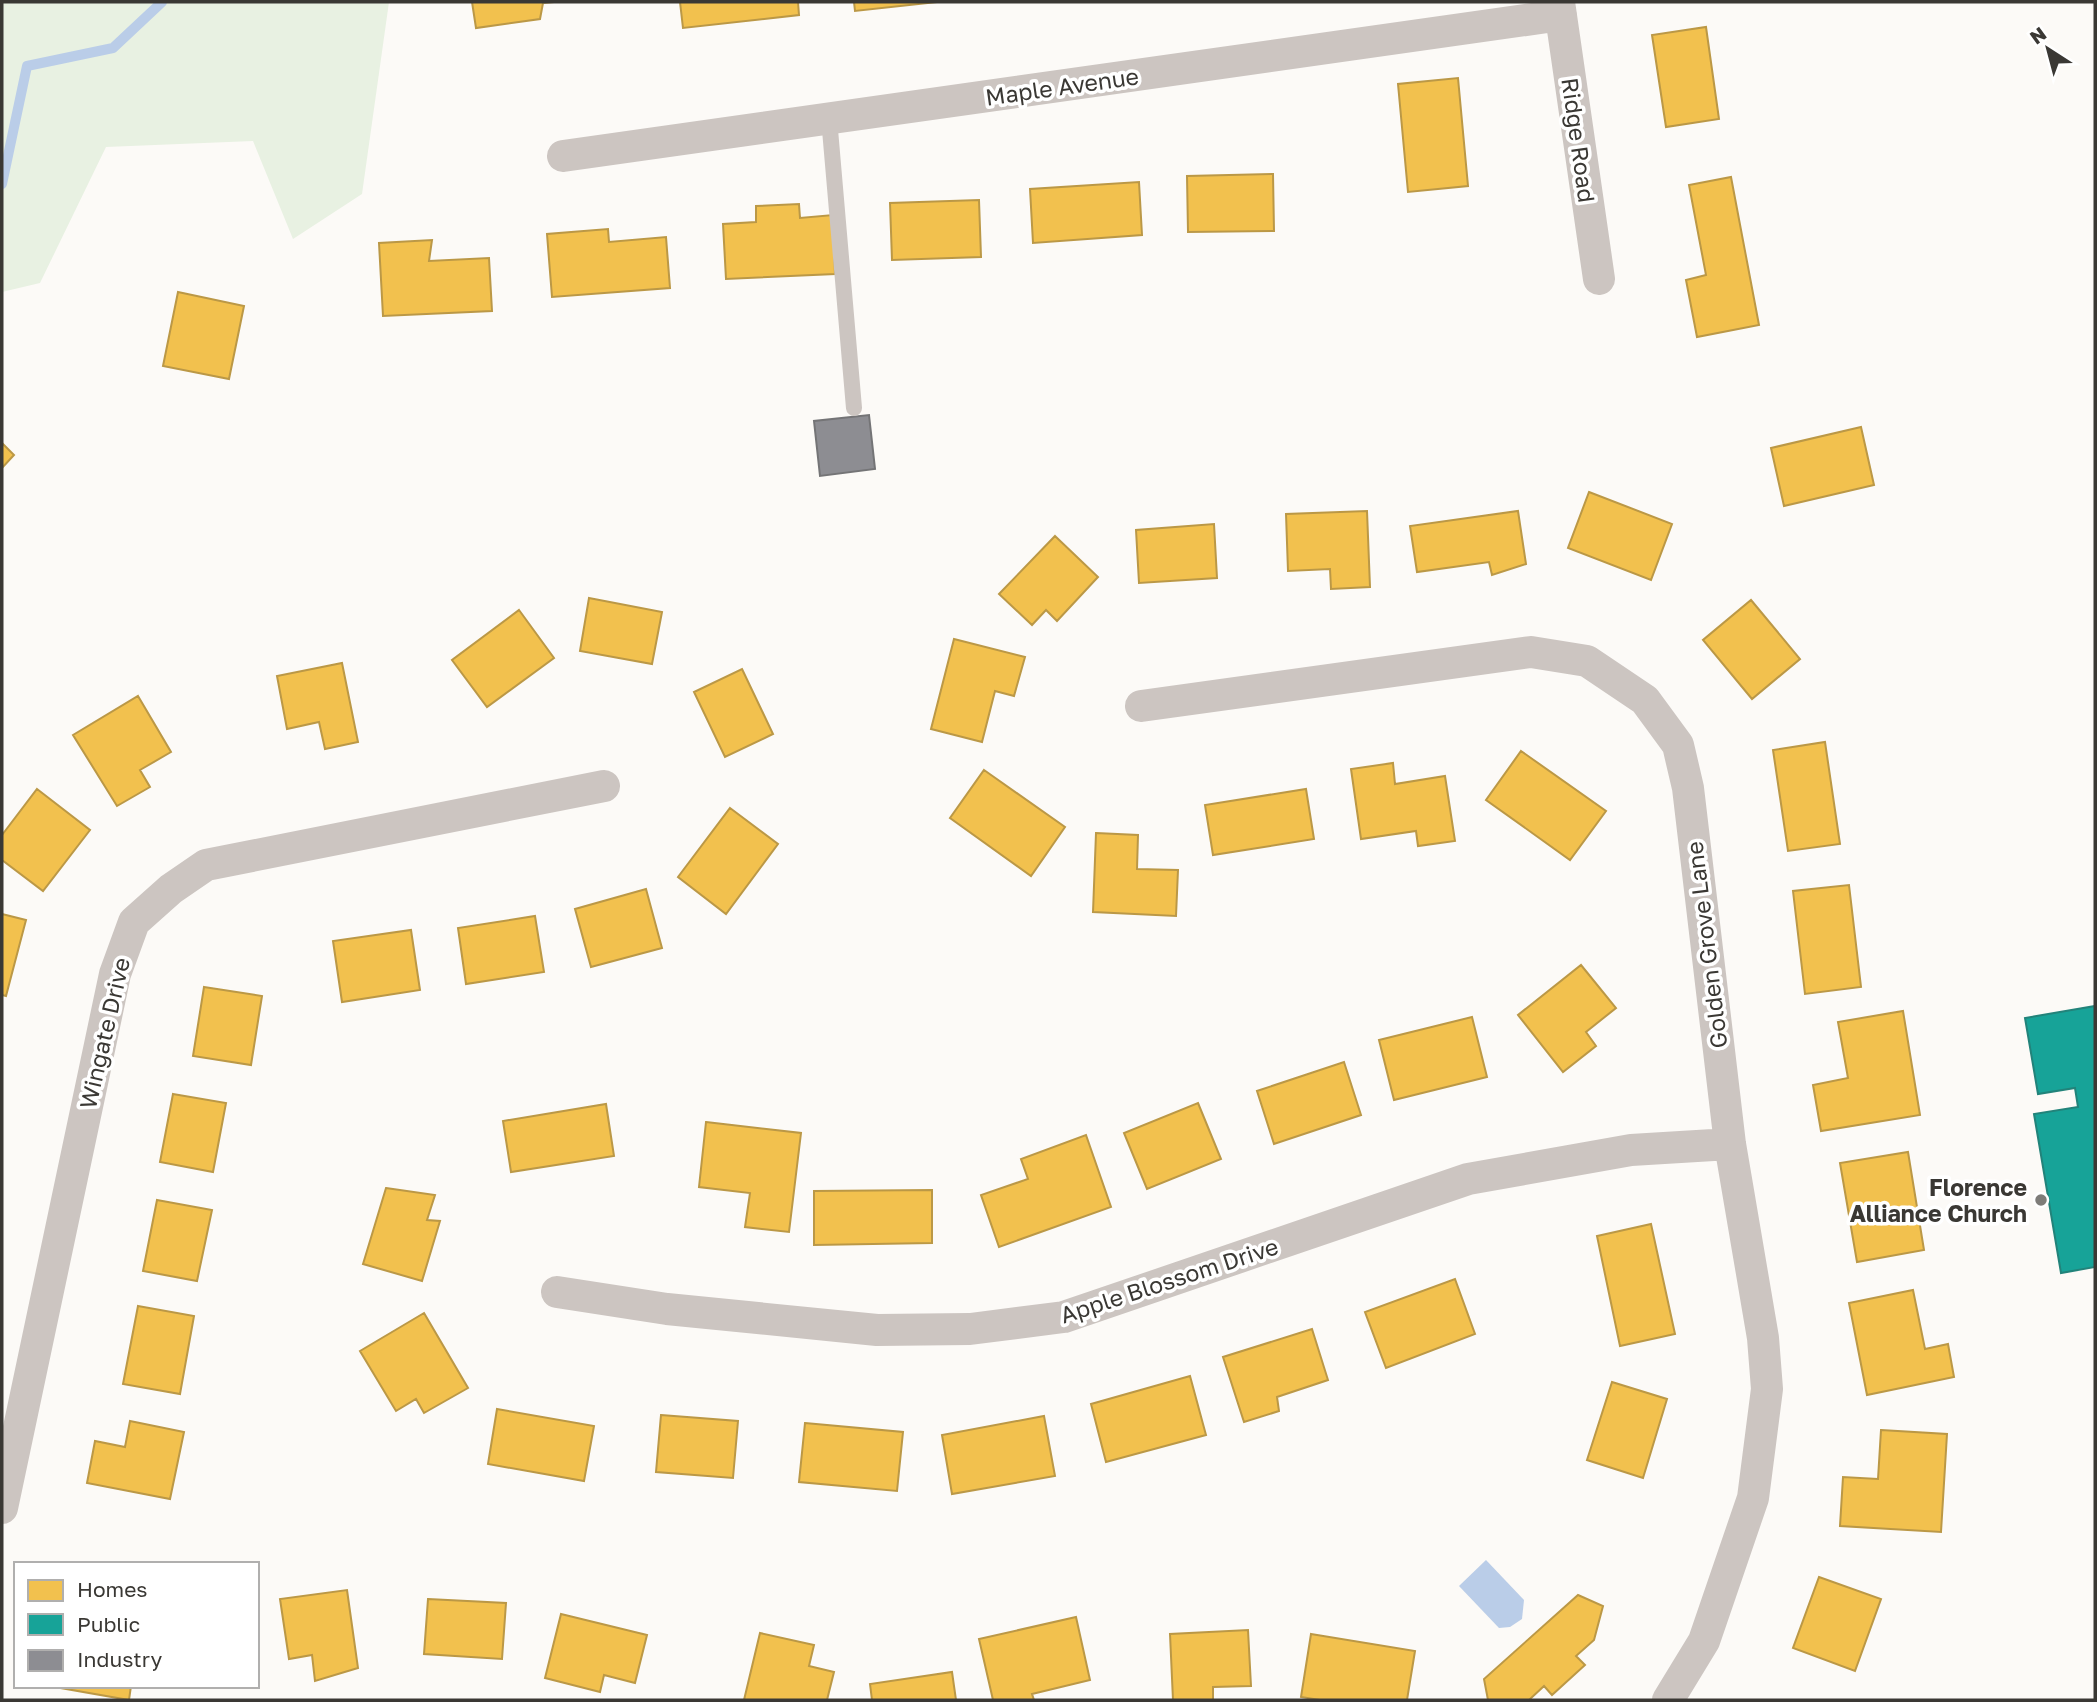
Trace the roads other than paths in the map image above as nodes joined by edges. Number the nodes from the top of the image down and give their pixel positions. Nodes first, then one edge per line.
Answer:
1 (1560, 9) edge
2 (829, 118) junction
3 (563, 156) dead end
4 (1599, 279) dead end
5 (854, 408) dead end
6 (1141, 706) dead end
7 (604, 786) dead end
8 (1730, 1144) junction
9 (557, 1292) dead end
10 (2, 1508) edge
11 (1668, 1700) edge

1 - 2 street, Maple Avenue
1 - 4 street, Ridge Road
2 - 3 street, Maple Avenue
2 - 5 lane
6 - 8 street, Golden Grove Lane
7 - 10 street, Wingate Drive
8 - 9 street, Apple Blossom Drive
8 - 11 street, Golden Grove Lane

